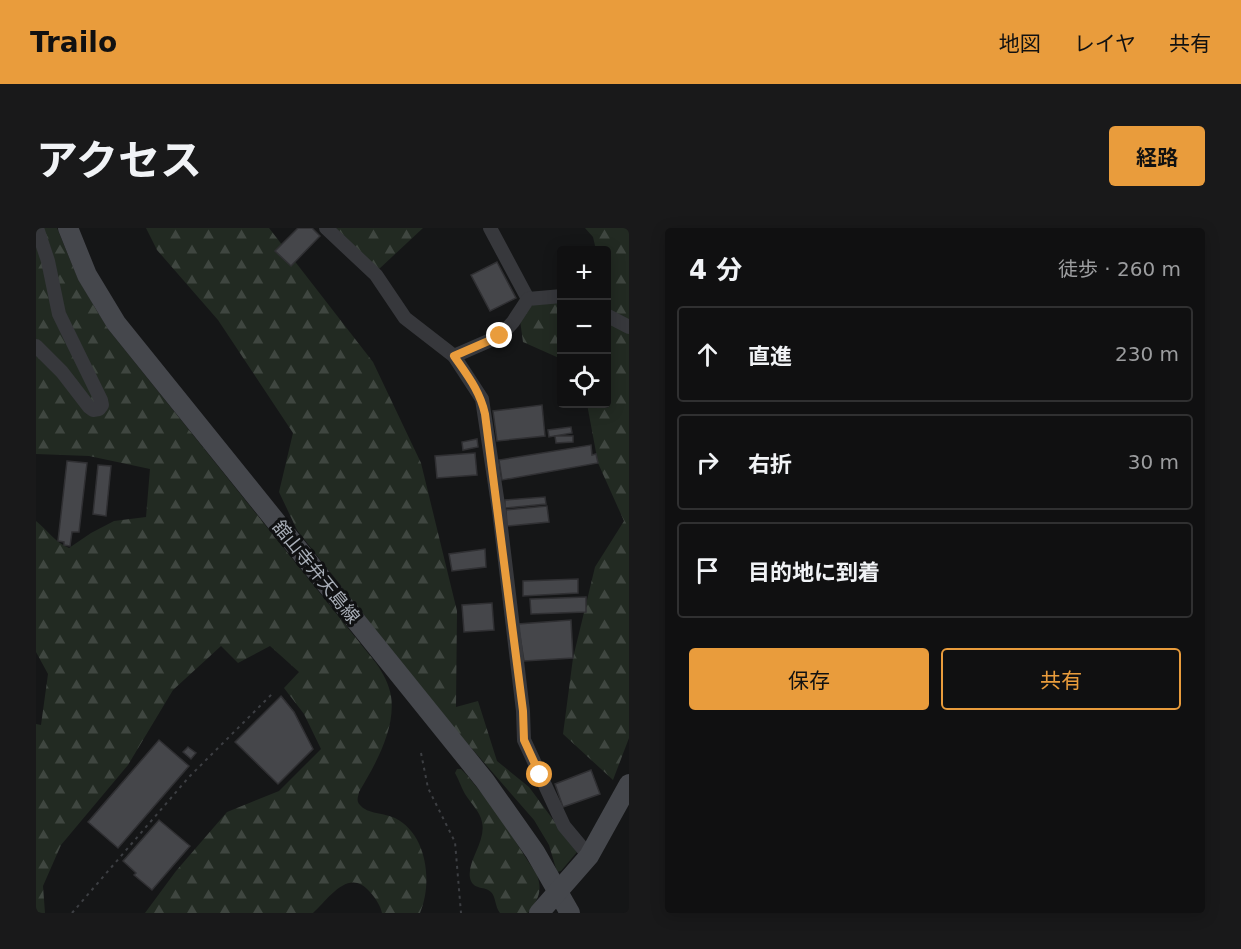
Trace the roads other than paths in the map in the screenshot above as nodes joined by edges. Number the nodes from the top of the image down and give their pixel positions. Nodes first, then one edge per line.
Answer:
1 (37, 228) edge
2 (68, 228) edge
3 (326, 228) edge
4 (490, 228) edge
5 (557, 296) edge
6 (528, 299) junction
7 (611, 318) edge
8 (629, 327) edge
9 (36, 346) edge
10 (454, 356) junction
11 (629, 784) edge
12 (583, 863) junction
13 (539, 913) edge
14 (570, 913) edge

1 - 9 street
2 - 14 main road, 舘山寺弁天島線
3 - 10 street
4 - 6 street
5 - 6 street
6 - 10 street
7 - 8 street
10 - 12 street
11 - 12 main road
12 - 13 main road

